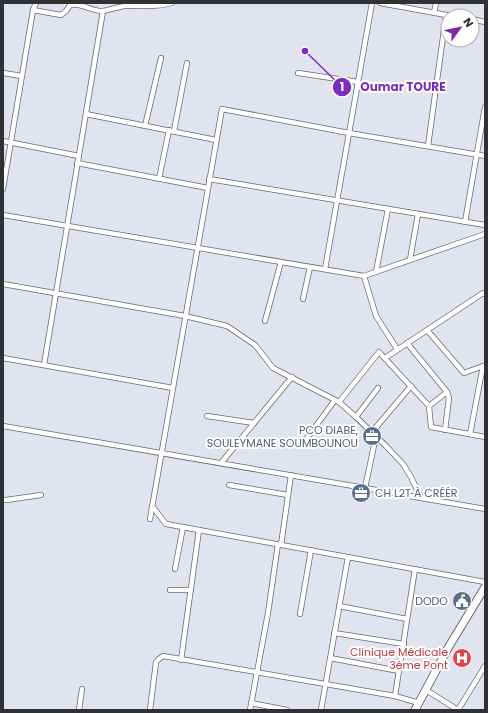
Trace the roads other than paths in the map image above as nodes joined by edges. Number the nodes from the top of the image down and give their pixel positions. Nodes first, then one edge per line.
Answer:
1 (36, 3) edge
2 (172, 3) edge
3 (372, 3) edge
4 (380, 3) edge
5 (436, 3) edge
6 (387, 4) edge
7 (67, 5) edge
8 (33, 10) junction
9 (103, 11) junction
10 (434, 13) junction
11 (440, 14) edge
12 (441, 48) edge
13 (161, 58) dead end
14 (187, 63) dead end
15 (3, 73) edge
16 (298, 73) dead end
17 (22, 76) junction
18 (358, 82) junction
19 (485, 107) edge
20 (86, 114) junction
21 (145, 126) junction
22 (171, 131) junction
23 (349, 133) junction
24 (216, 140) junction
25 (3, 141) edge
26 (11, 143) junction
27 (428, 146) junction
28 (477, 155) junction
29 (78, 156) junction
30 (485, 156) edge
31 (77, 163) junction
32 (159, 179) junction
33 (210, 179) junction
34 (208, 188) junction
35 (3, 189) edge
36 (337, 200) junction
37 (388, 209) junction
38 (418, 214) junction
39 (3, 215) edge
40 (466, 222) junction
41 (485, 225) edge
42 (67, 226) junction
43 (485, 234) edge
44 (198, 248) junction
45 (410, 260) junction
46 (281, 262) junction
47 (310, 267) junction
48 (325, 269) junction
49 (376, 272) junction
50 (364, 276) junction
51 (3, 284) edge
52 (56, 294) junction
53 (485, 294) edge
54 (303, 299) dead end
55 (186, 316) junction
56 (265, 321) dead end
57 (427, 330) junction
58 (406, 343) junction
59 (397, 350) junction
60 (3, 358) edge
61 (385, 358) junction
62 (44, 366) junction
63 (484, 366) edge
64 (292, 377) junction
65 (411, 386) junction
66 (173, 388) junction
67 (378, 388) dead end
68 (448, 392) junction
69 (337, 401) junction
70 (429, 406) junction
71 (206, 416) dead end
72 (356, 417) junction
73 (254, 423) junction
74 (3, 426) edge
75 (445, 430) junction
76 (374, 434) junction
77 (470, 434) junction
78 (485, 437) edge
79 (304, 442) dead end
80 (162, 453) junction
81 (220, 463) junction
82 (291, 475) junction
83 (229, 484) dead end
84 (365, 488) junction
85 (41, 495) dead end
86 (288, 495) junction
87 (421, 498) junction
88 (3, 500) edge
89 (152, 506) junction
90 (485, 509) edge
91 (150, 519) dead end
92 (183, 527) junction
93 (199, 530) junction
94 (280, 545) junction
95 (311, 550) junction
96 (348, 557) junction
97 (175, 569) dead end
98 (415, 569) junction
99 (485, 582) edge
100 (485, 587) edge
101 (170, 590) dead end
102 (191, 590) junction
103 (339, 606) junction
104 (300, 614) dead end
105 (407, 619) junction
106 (334, 633) junction
107 (404, 644) junction
108 (330, 658) junction
109 (182, 660) junction
110 (485, 666) edge
111 (399, 671) junction
112 (256, 673) junction
113 (325, 685) junction
114 (82, 689) dead end
115 (426, 690) junction
116 (395, 696) junction
117 (251, 703) junction
118 (419, 703) junction
119 (78, 710) edge
120 (150, 710) edge
121 (250, 710) edge
122 (286, 710) edge
123 (321, 710) edge
124 (415, 710) edge
125 (458, 710) edge

1 - 8 street
2 - 9 street
3 - 18 street
4 - 6 street
5 - 10 street
6 - 10 street
7 - 8 street
7 - 9 street
8 - 17 street
9 - 20 street
10 - 11 street
12 - 27 street
13 - 21 street
14 - 22 street
15 - 17 street
16 - 18 street
17 - 26 street
18 - 23 street
19 - 28 street
20 - 21 street
20 - 29 street
21 - 22 street
22 - 24 street
22 - 32 street
23 - 24 street
23 - 27 street
23 - 36 street
24 - 33 street
25 - 26 street
26 - 29 street
26 - 35 street
27 - 28 street
28 - 30 street
28 - 40 street
29 - 31 street
31 - 32 street
31 - 42 street
32 - 34 street
33 - 34 street
33 - 36 street
34 - 44 street
36 - 37 street
36 - 48 street
37 - 38 street
37 - 49 street
38 - 40 street
38 - 45 street
39 - 42 street
40 - 41 street
42 - 44 street
42 - 52 street
43 - 45 street
44 - 46 street
44 - 55 street
45 - 49 street
46 - 47 street
46 - 56 street
47 - 48 street
47 - 54 street
48 - 50 street
49 - 50 street
50 - 59 street
51 - 52 street
52 - 55 street
52 - 62 street
53 - 57 street
55 - 64 street
55 - 66 street
57 - 58 street
57 - 63 street
58 - 59 street
58 - 68 street
59 - 61 street
60 - 62 street
61 - 65 street
61 - 69 street
62 - 66 street
63 - 77 street
64 - 69 street
64 - 73 street
65 - 70 street
65 - 76 street
66 - 80 street
67 - 72 street
68 - 70 street
68 - 75 street
69 - 72 street
69 - 79 street
70 - 75 street
71 - 73 street
72 - 76 street
73 - 81 street
74 - 80 street
75 - 77 street
76 - 84 street
76 - 87 street
77 - 78 street
80 - 81 street
80 - 89 street
81 - 82 street
82 - 84 street
82 - 86 street
83 - 86 street
84 - 87 street
85 - 88 street
86 - 94 street
87 - 90 street
89 - 91 street
89 - 92 street
92 - 93 street
92 - 97 street
93 - 94 street
93 - 102 street
94 - 95 street
94 - 112 street
95 - 96 street
95 - 104 street
96 - 98 street
96 - 103 street
98 - 99 street
98 - 105 street
100 - 115 main road
101 - 102 street
102 - 109 street
103 - 105 street
103 - 106 street
105 - 107 street
106 - 107 street
106 - 108 street
107 - 111 street
108 - 111 street
108 - 113 street
109 - 112 street
109 - 120 street
110 - 125 street
111 - 116 street
112 - 113 street
112 - 117 street
113 - 116 street
113 - 123 street
114 - 119 street
115 - 118 main road
115 - 125 street
116 - 118 street
117 - 121 street
117 - 122 street
118 - 124 main road

